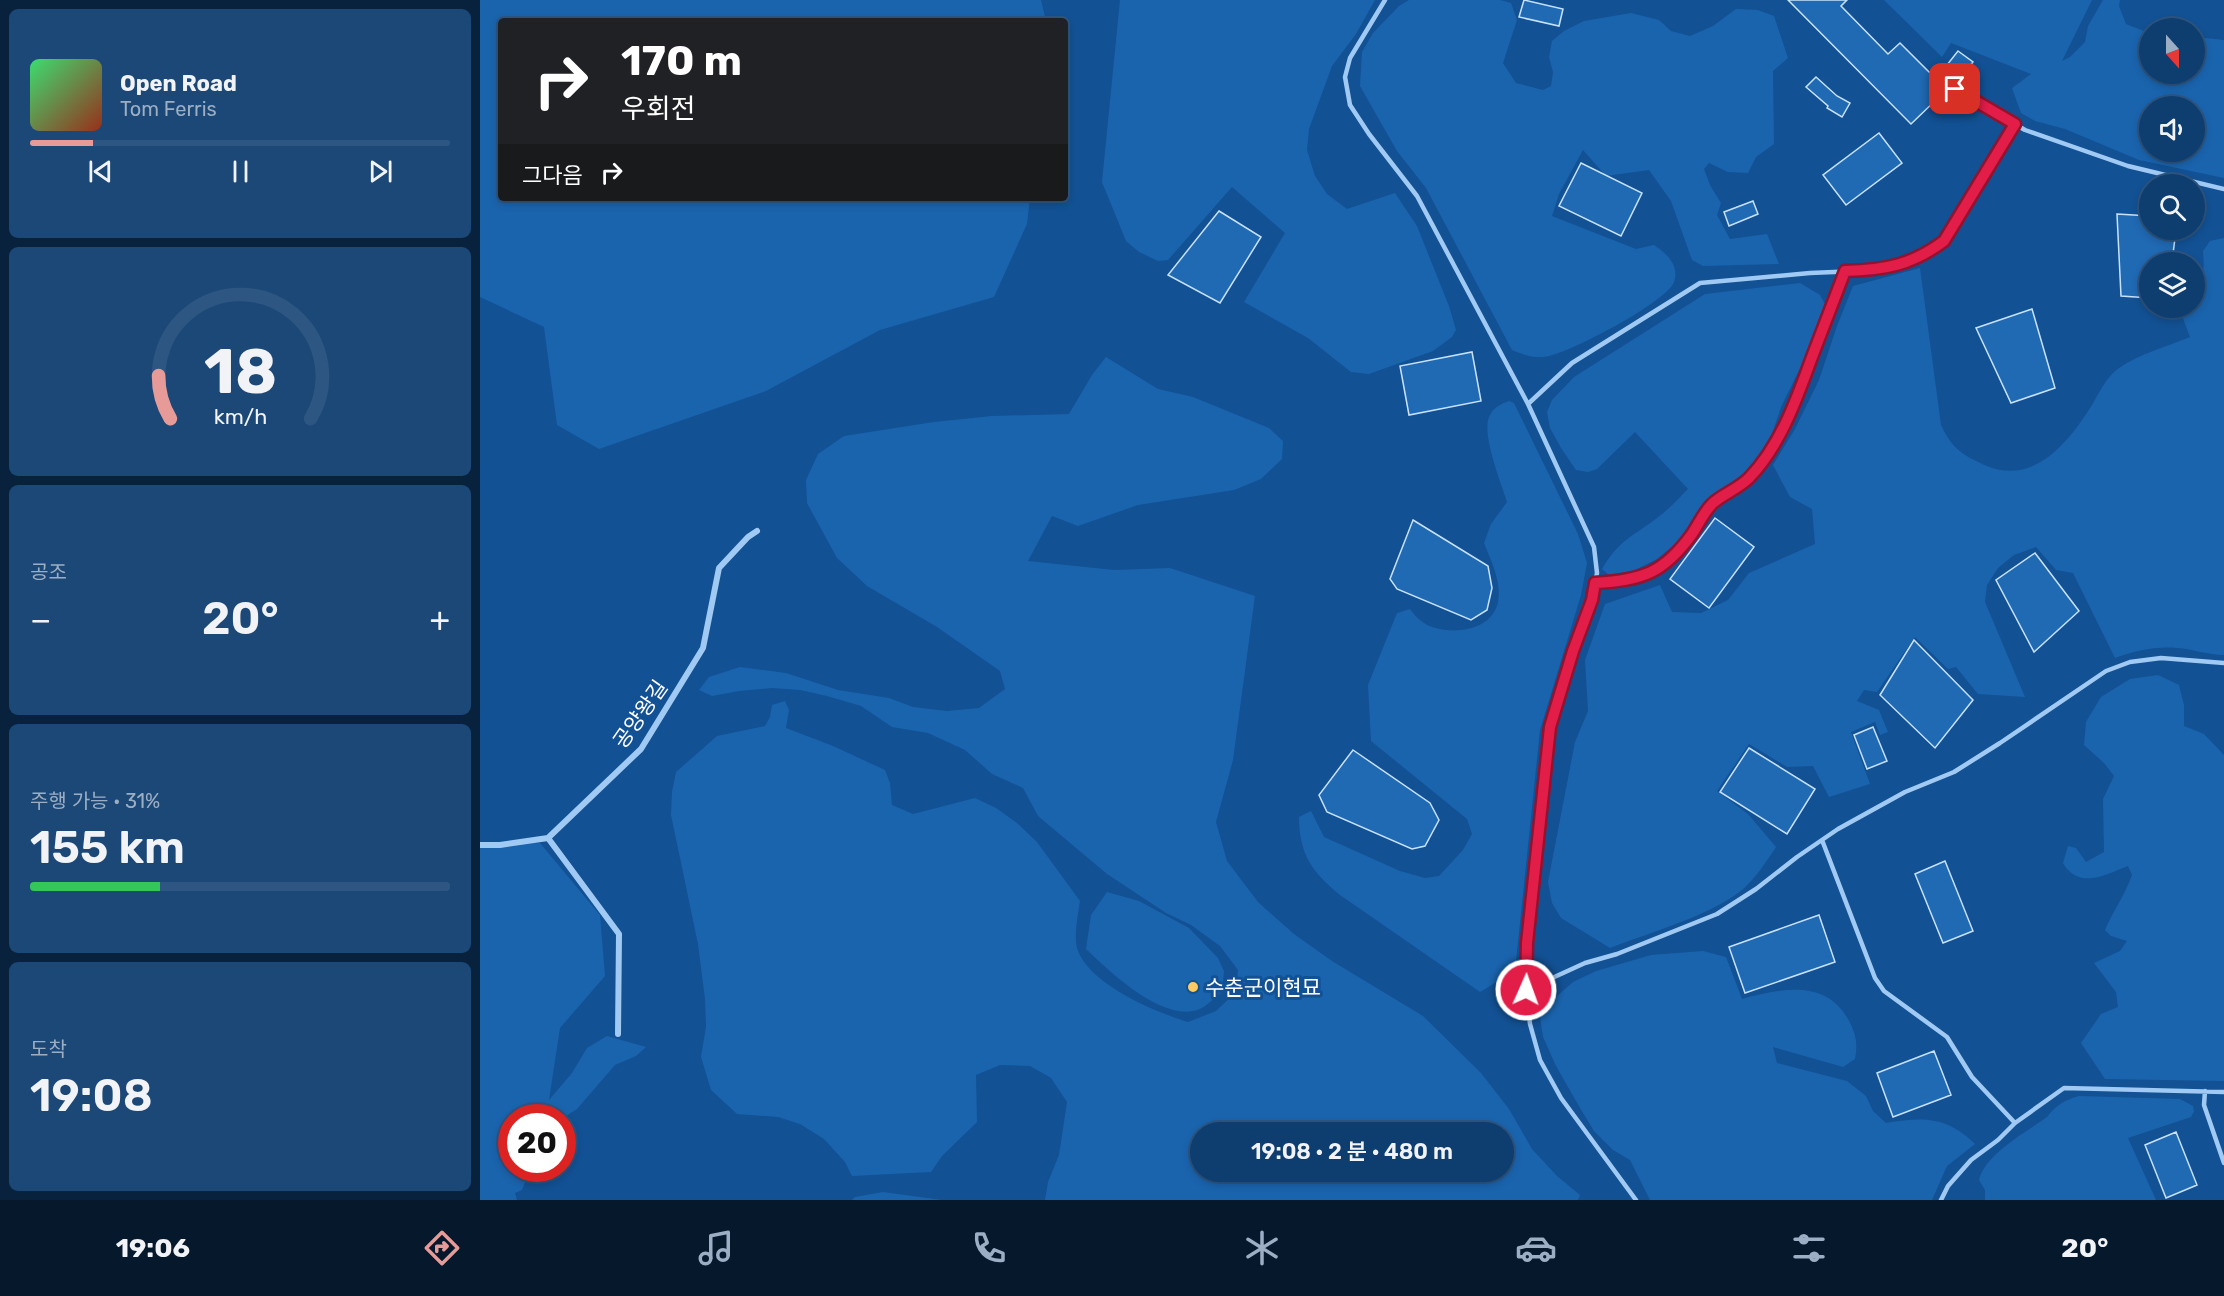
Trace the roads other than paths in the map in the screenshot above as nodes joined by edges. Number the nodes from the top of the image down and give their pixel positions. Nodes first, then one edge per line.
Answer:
1 (1385, 0) edge
2 (1955, 89) dead end
3 (2015, 124) junction
4 (2224, 189) edge
5 (1845, 271) junction
6 (1528, 404) junction
7 (757, 531) dead end
8 (1595, 583) junction
9 (2224, 663) edge
10 (548, 838) junction
11 (1821, 840) junction
12 (480, 845) edge
13 (1526, 990) junction
14 (618, 1035) dead end
15 (2205, 1091) junction
16 (2224, 1092) edge
17 (2015, 1123) junction
18 (2224, 1163) edge
19 (1636, 1200) edge
20 (1941, 1200) edge

1 - 6 lane
2 - 3 lane
3 - 4 lane
3 - 5 lane
5 - 6 lane
5 - 8 lane
6 - 8 lane
7 - 10 street, 공양왕길
8 - 13 lane
9 - 11 lane
10 - 12 street
10 - 14 street
11 - 13 lane
11 - 17 lane
13 - 19 lane
15 - 16 lane
15 - 17 lane
15 - 18 lane
17 - 20 lane

